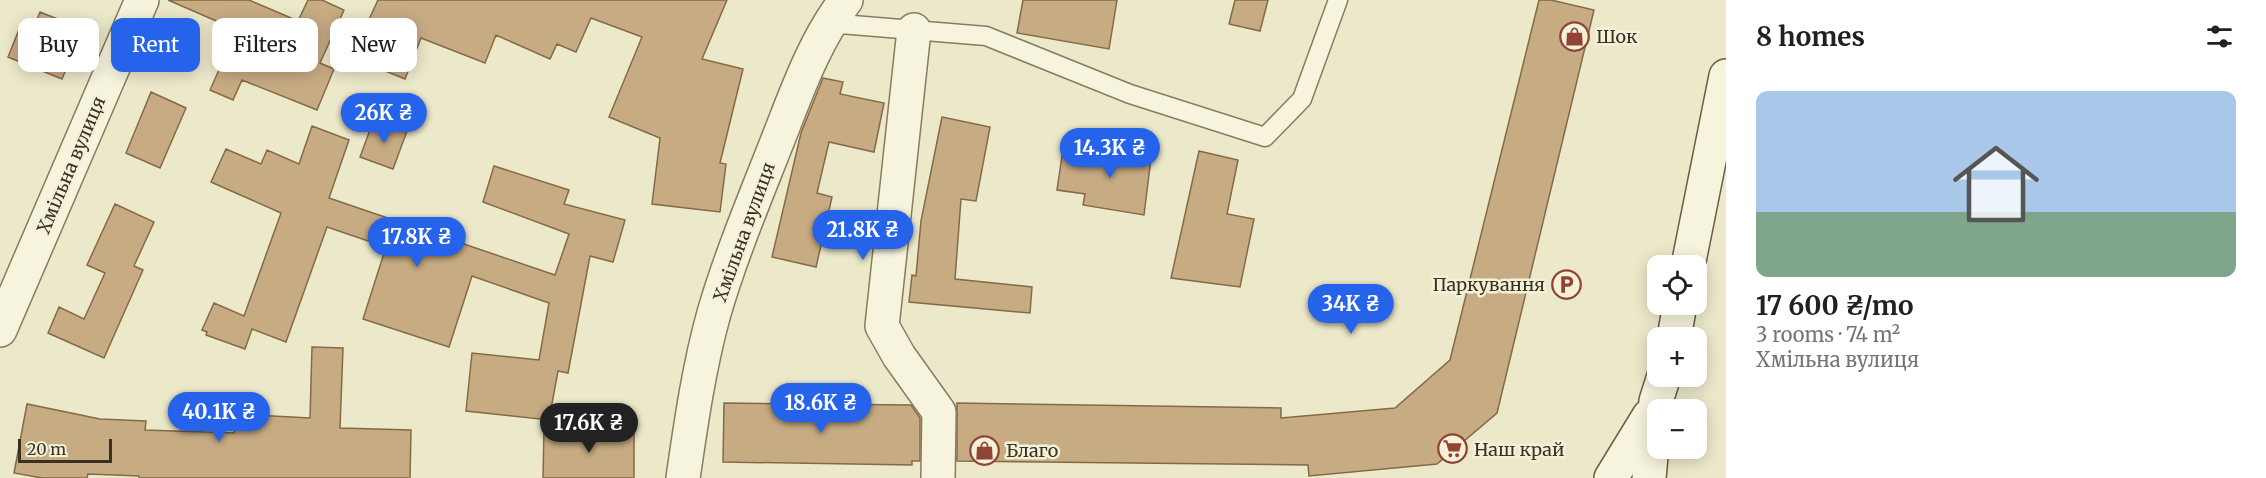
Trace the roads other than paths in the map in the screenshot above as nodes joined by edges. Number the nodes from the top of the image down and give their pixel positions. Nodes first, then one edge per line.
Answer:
1 (142, 0) edge
2 (1338, 0) edge
3 (837, 12) edge
4 (914, 30) junction
5 (1726, 76) edge
6 (1690, 255) edge
7 (0, 330) edge
8 (1660, 389) edge
9 (683, 478) edge
10 (938, 478) edge
11 (1611, 478) edge
12 (1649, 478) edge

1 - 7 street, Хмільна вулиця
2 - 4 lane
3 - 4 lane
3 - 9 street, Хмільна вулиця
4 - 10 street
5 - 6 street
8 - 11 street
8 - 12 street

